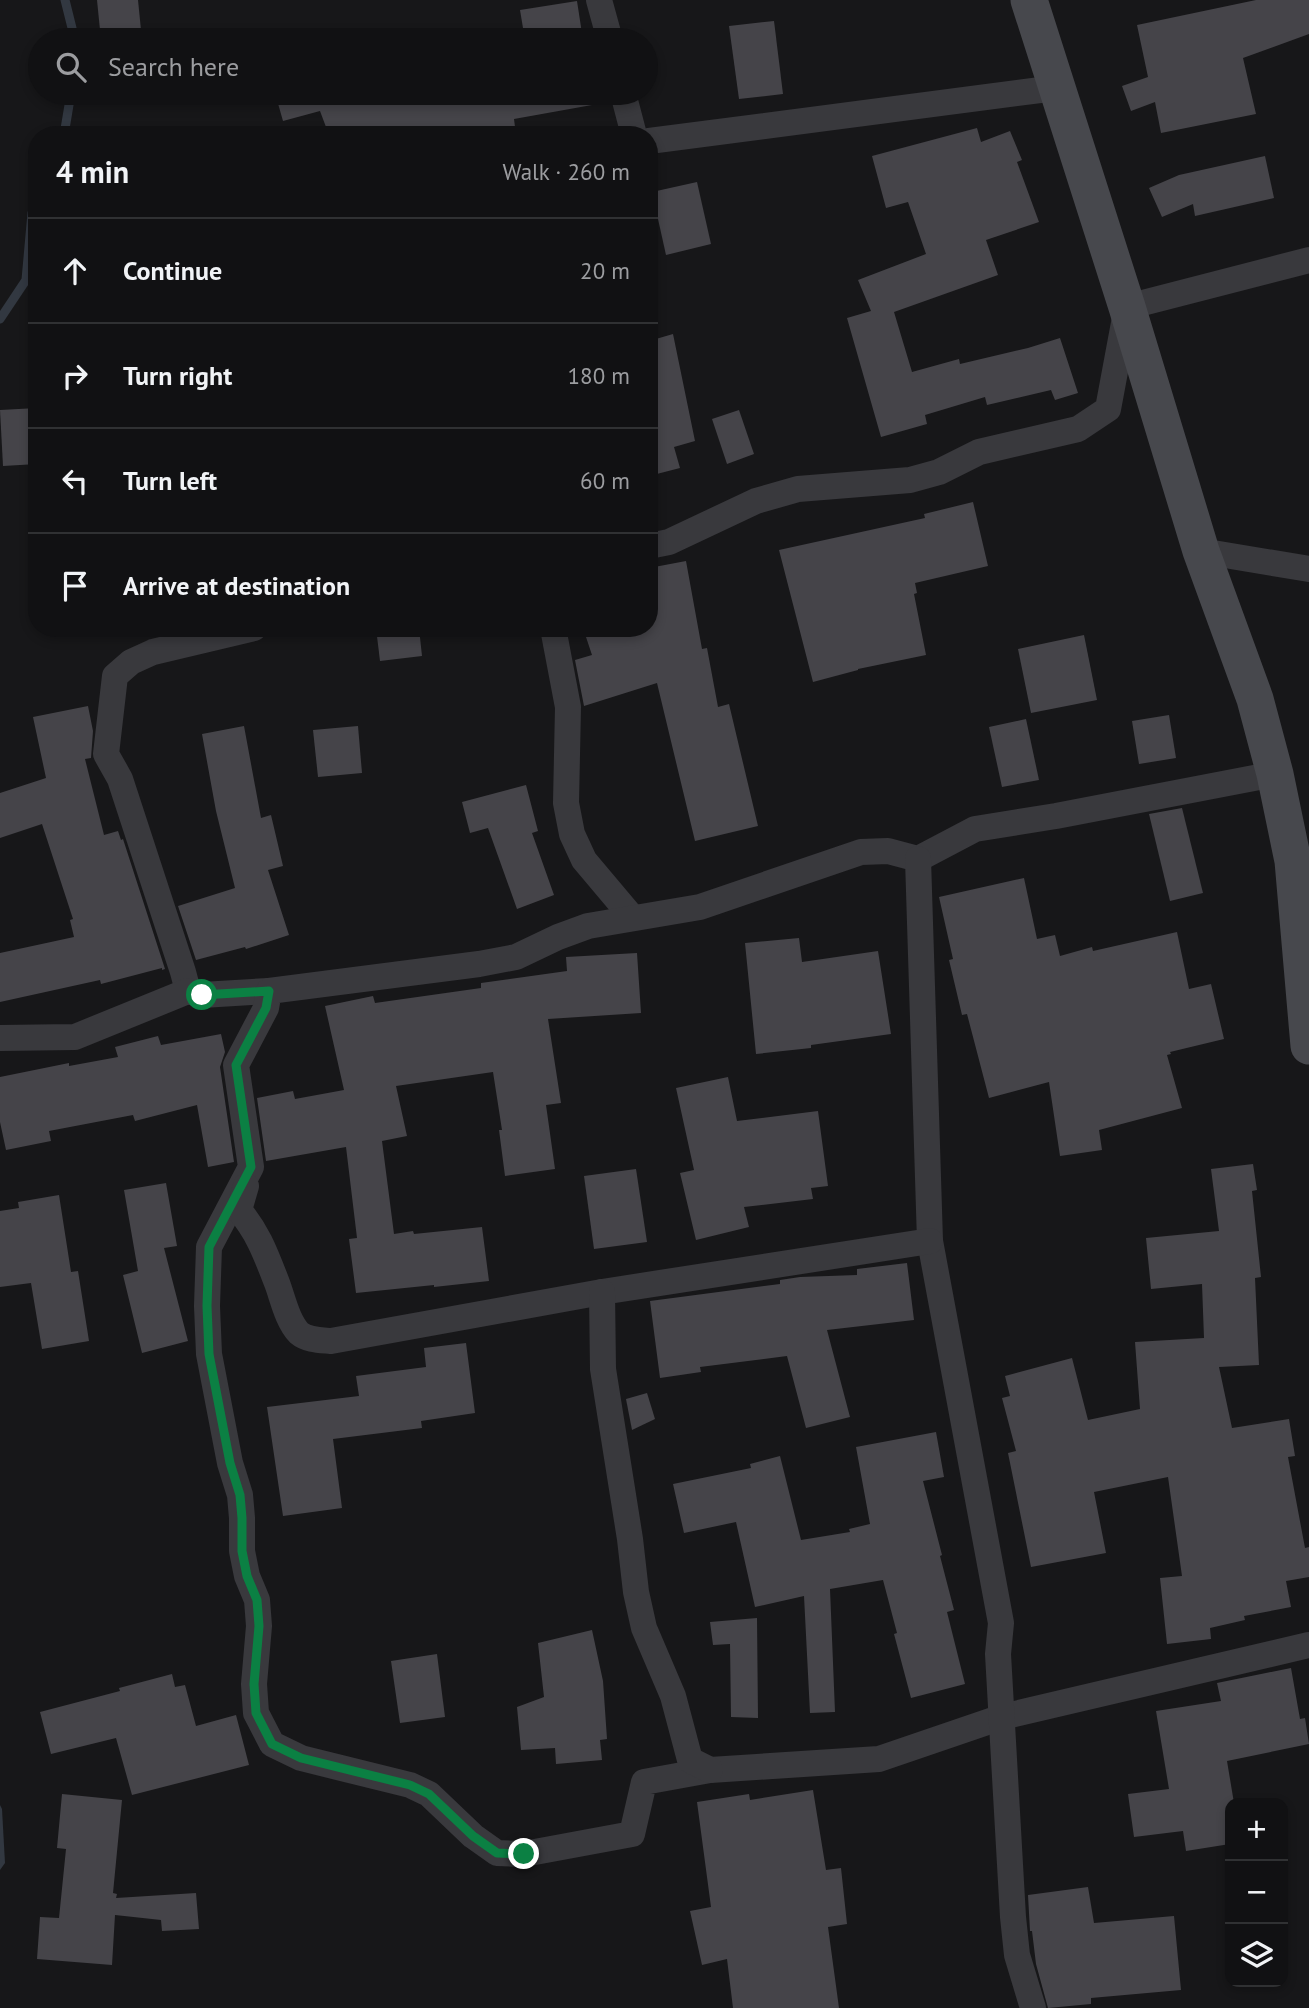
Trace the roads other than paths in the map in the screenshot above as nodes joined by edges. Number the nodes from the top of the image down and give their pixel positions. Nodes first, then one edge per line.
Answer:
1 (599, 0) edge
2 (1029, 0) edge
3 (607, 28) edge
4 (1056, 88) junction
5 (626, 105) edge
6 (632, 126) edge
7 (658, 140) edge
8 (1309, 260) edge
9 (1127, 307) junction
10 (658, 544) edge
11 (1201, 551) junction
12 (1309, 569) edge
13 (216, 637) edge
14 (555, 637) edge
15 (1275, 774) junction
16 (918, 859) junction
17 (632, 917) junction
18 (188, 991) junction
19 (269, 991) junction
20 (0, 1038) edge
21 (1309, 1046) edge
22 (251, 1167) junction
23 (930, 1241) junction
24 (603, 1292) junction
25 (1309, 1645) edge
26 (1002, 1717) junction
27 (710, 1770) junction
28 (1033, 2008) edge

1 - 3 street
2 - 4 main road
4 - 7 street
4 - 9 main road
5 - 6 street
8 - 9 street
9 - 10 street
9 - 11 main road
11 - 12 street
11 - 15 main road
13 - 18 street
14 - 17 street
15 - 16 street
15 - 21 main road
16 - 17 street
16 - 23 street
17 - 19 street
18 - 19 street
18 - 20 street
19 - 22 street
22 - 24 street
22 - 27 street
23 - 24 street
23 - 26 street
24 - 27 street
25 - 26 street
26 - 27 street
26 - 28 street

